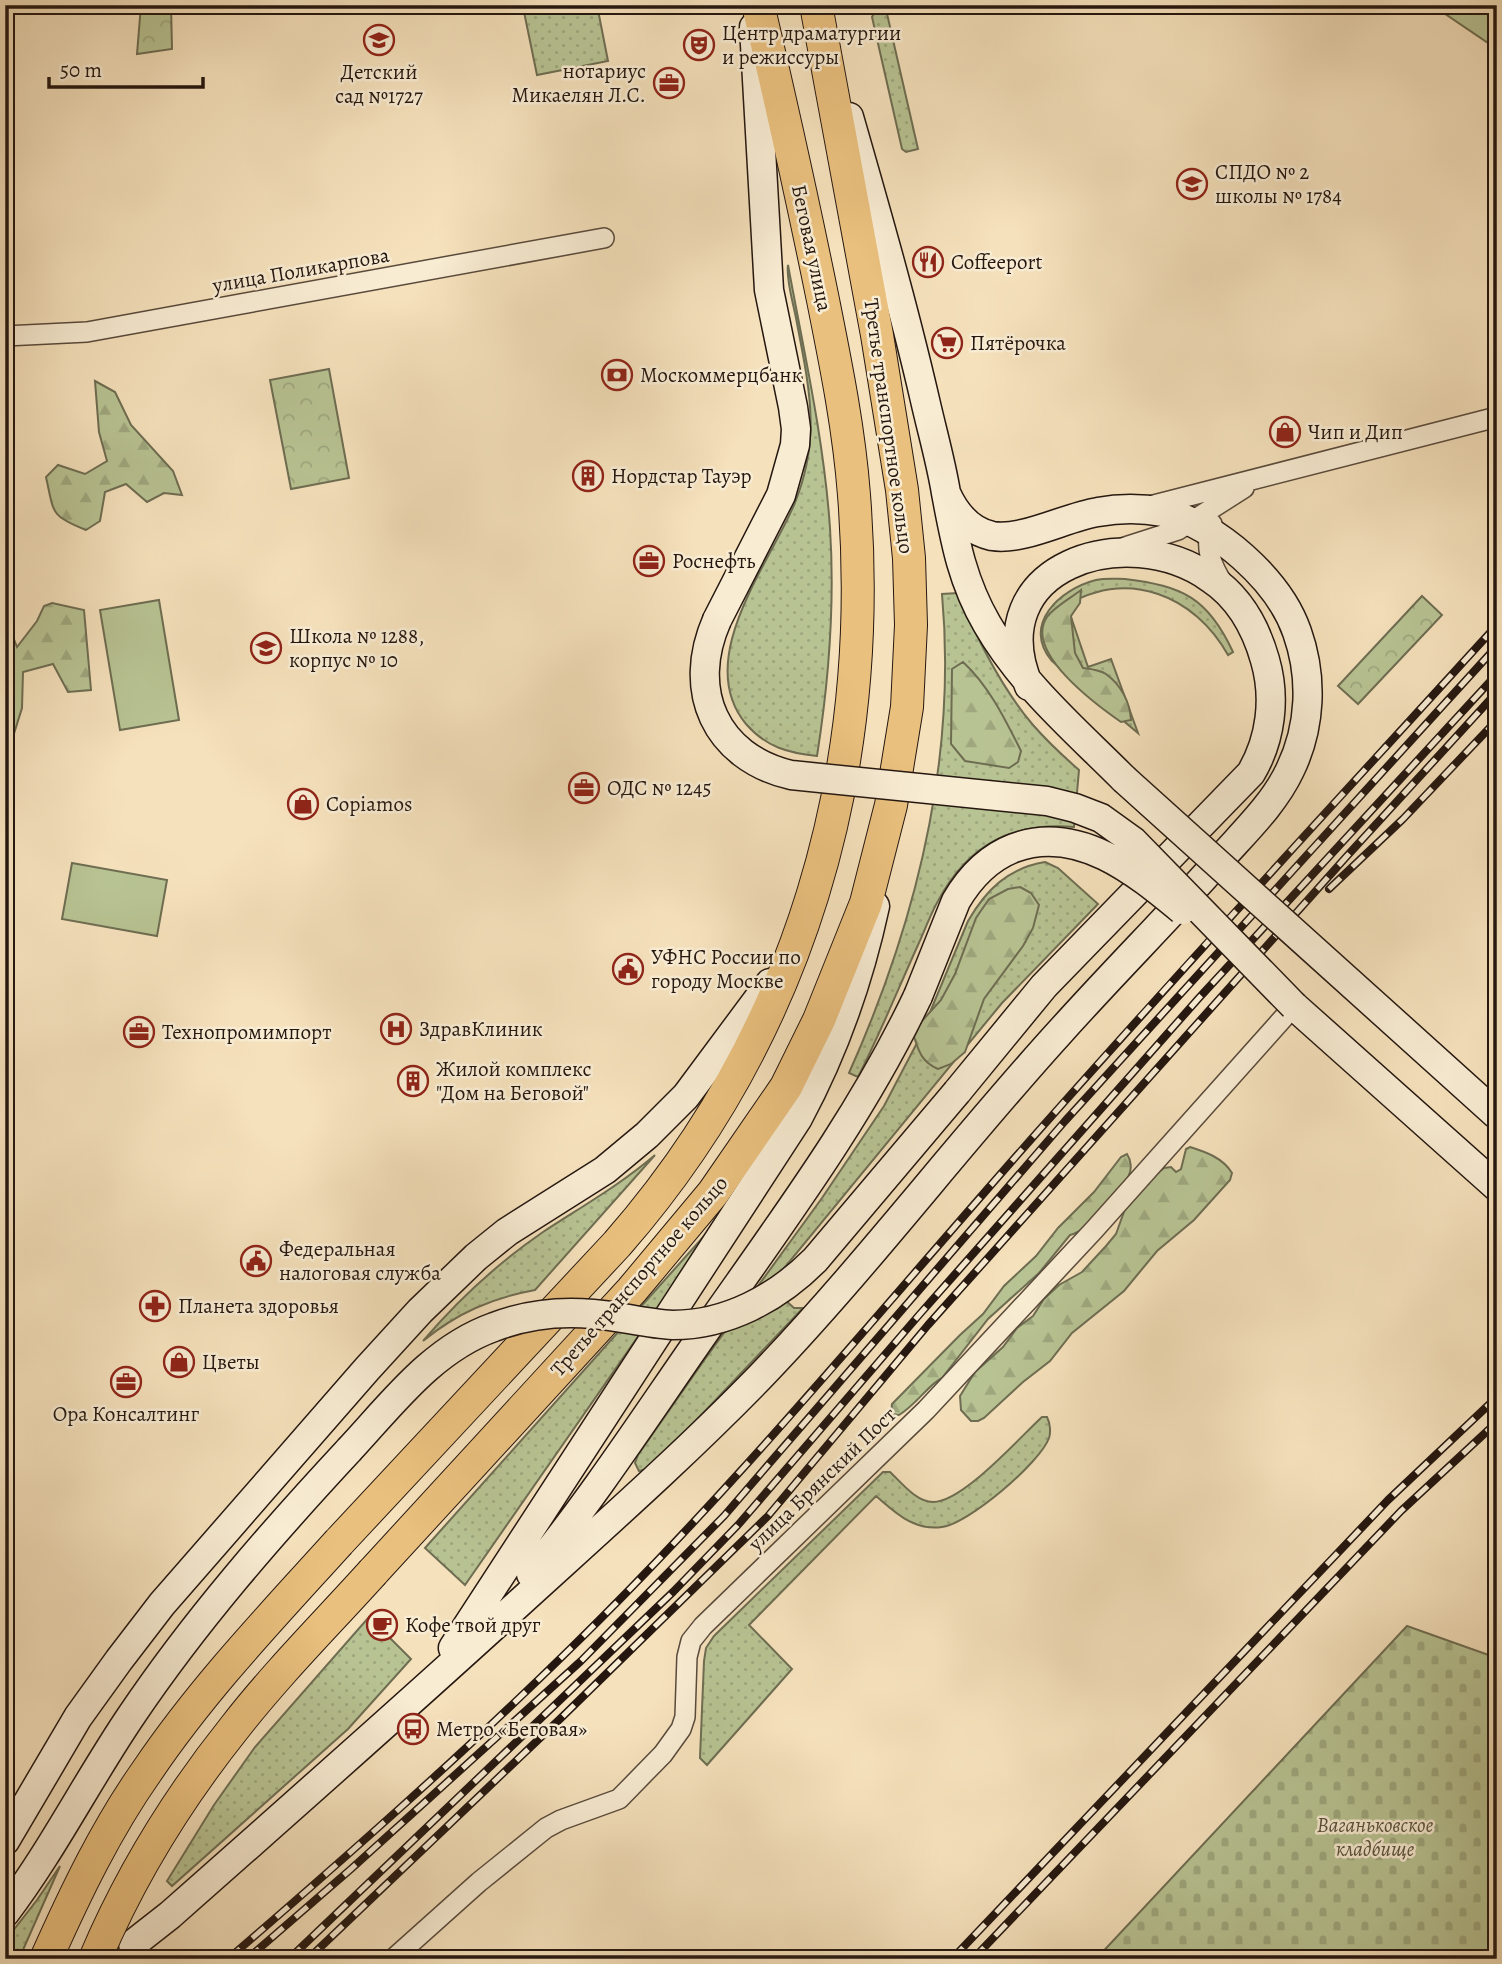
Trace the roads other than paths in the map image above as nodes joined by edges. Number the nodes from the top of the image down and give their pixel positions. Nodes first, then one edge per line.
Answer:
1 (755, 5) edge
2 (818, 11) edge
3 (604, 238) dead end
4 (5, 336) edge
5 (1497, 417) edge
6 (1270, 476) junction
7 (946, 493) junction
8 (854, 494) joint
9 (1139, 509) junction
10 (1201, 528) junction
11 (1235, 551) junction
12 (1091, 556) junction
13 (1233, 597) junction
14 (1030, 686) junction
15 (891, 805) junction
16 (796, 947) junction
17 (1294, 1006) junction
18 (1497, 1115) edge
19 (1497, 1187) edge
20 (448, 1668) junction
21 (400, 1712) junction
22 (5, 1841) edge
23 (5, 1913) edge
24 (133, 1944) tunnel mouth
25 (46, 1959) edge
26 (95, 1959) edge
27 (393, 1959) edge

1 - 8 main road, Беговая улица
1 - 17 main road, bridge
2 - 7 main road
2 - 15 main road, Третье транспортное кольцо
3 - 4 street, улица Поликарпова
5 - 6 street
6 - 9 street
6 - 10 street
6 - 11 street
7 - 9 main road
7 - 14 main road
8 - 16 main road, Третье транспортное кольцо
9 - 10 main road
10 - 11 main road
10 - 12 street
10 - 13 street
11 - 20 main road
12 - 13 main road
12 - 14 main road
13 - 23 main road, bridge
14 - 18 main road, bridge
15 - 21 main road
15 - 26 main road, Третье транспортное кольцо, bridge
16 - 22 main road
16 - 25 main road, Третье транспортное кольцо, bridge
17 - 19 main road
17 - 20 main road, bridge
17 - 27 street, улица Брянский Пост
20 - 21 main road
21 - 24 main road

